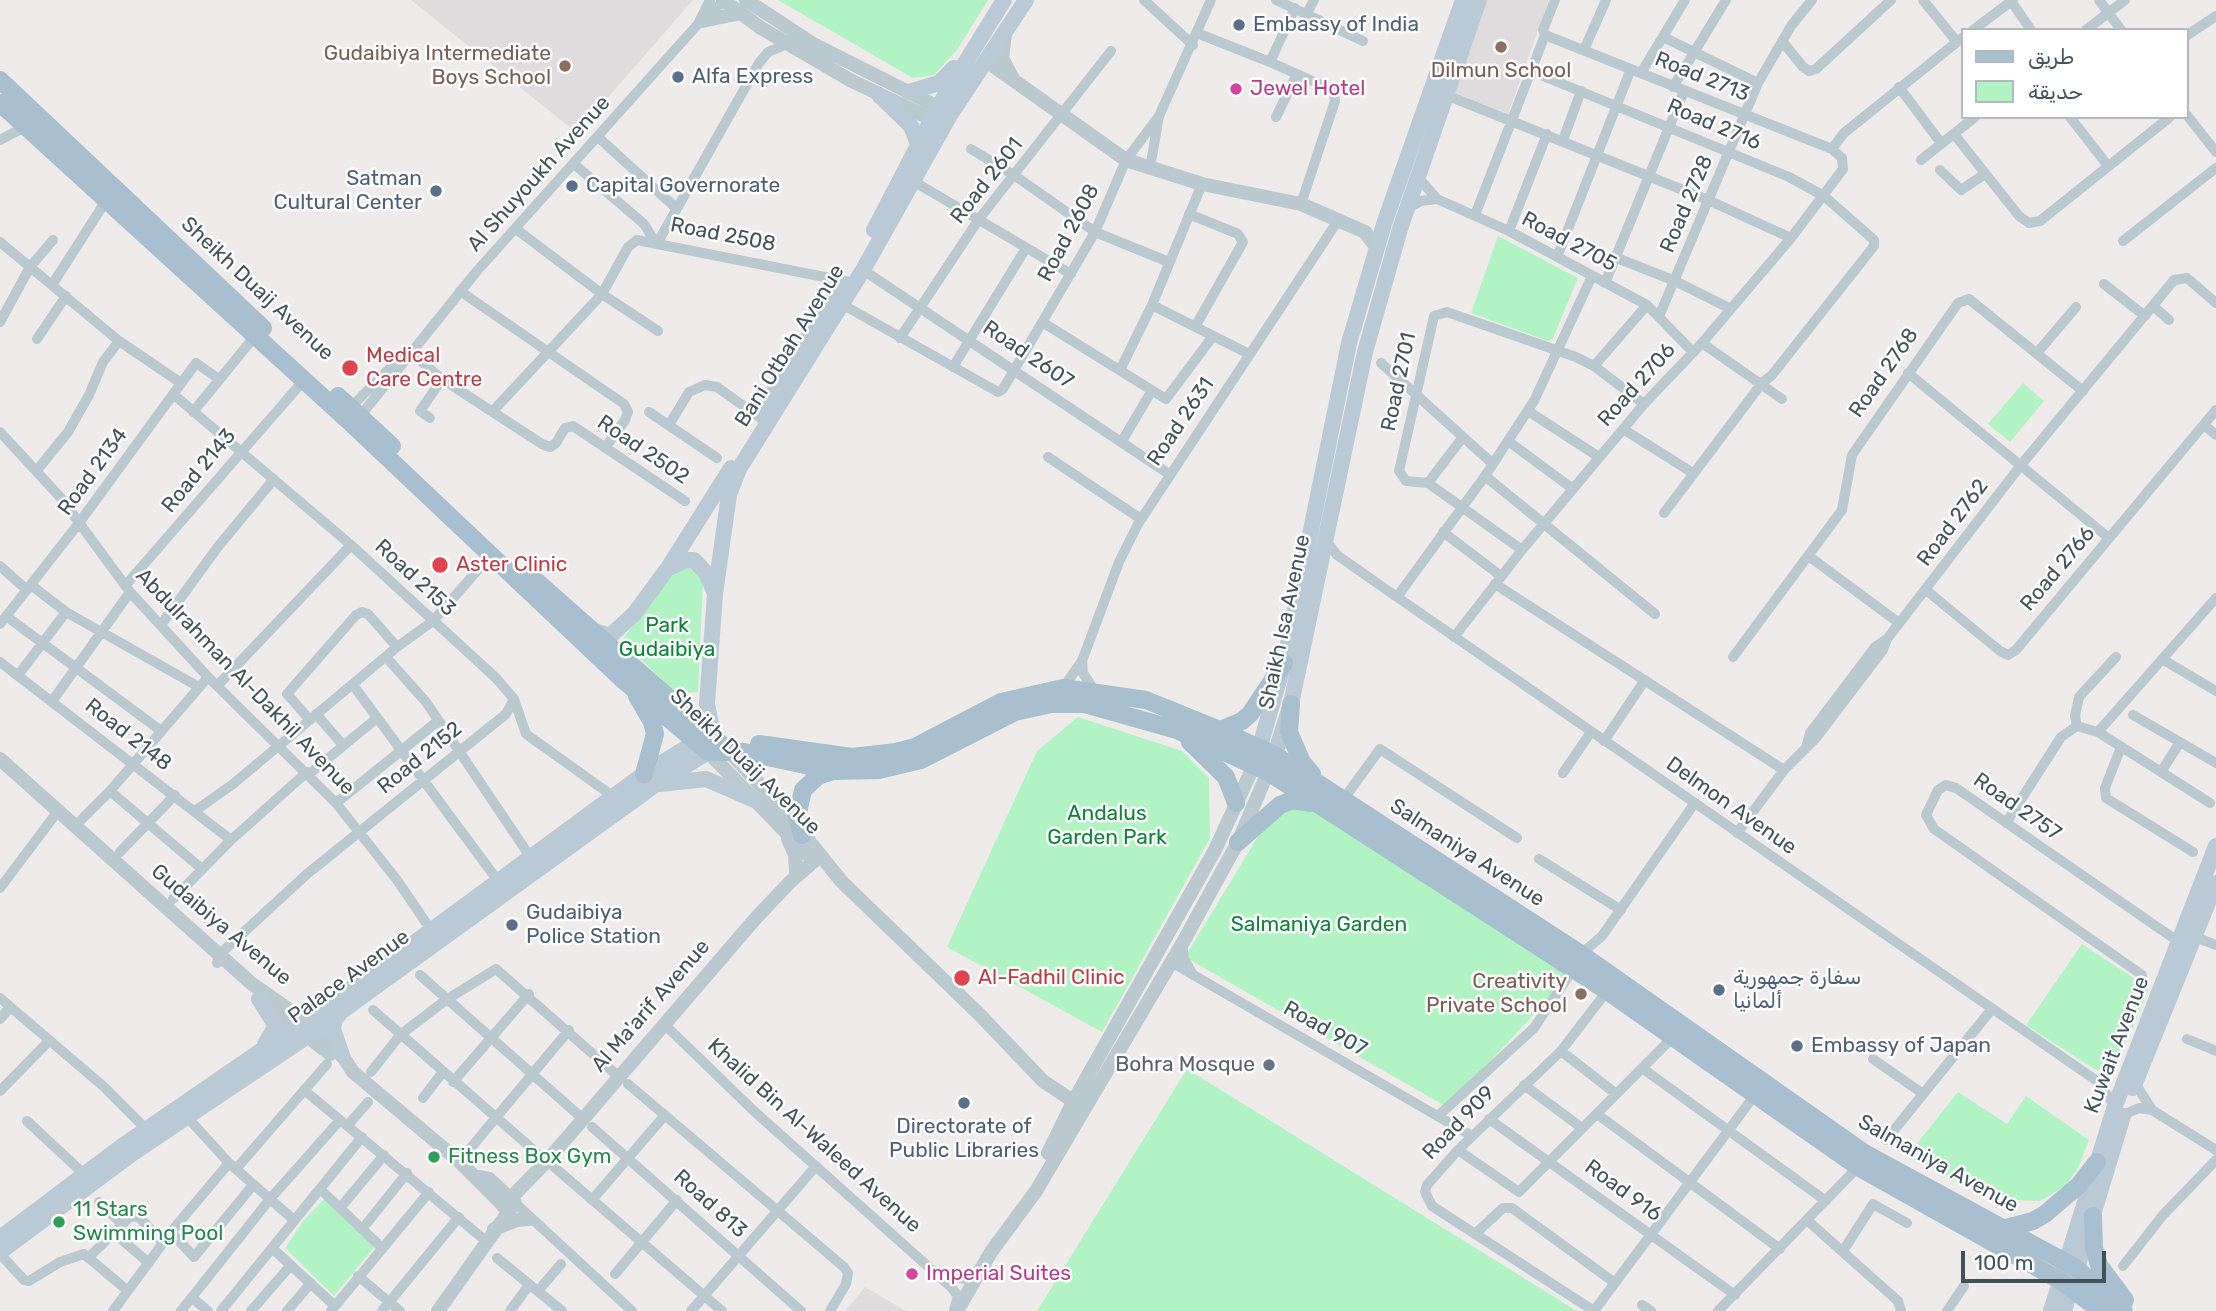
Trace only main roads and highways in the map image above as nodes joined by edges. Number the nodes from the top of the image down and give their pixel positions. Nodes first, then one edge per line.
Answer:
1 (1007, 0) edge
2 (1026, 0) edge
3 (1463, 0) edge
4 (1479, 0) edge
5 (968, 54) junction
6 (985, 60) junction
7 (0, 80) edge
8 (909, 92) road end
9 (878, 95) road end
10 (3, 106) edge
11 (942, 116) junction
12 (919, 144) junction
13 (111, 193) junction
14 (854, 277) junction
15 (351, 416) junction
16 (762, 419) junction
17 (668, 568) junction
18 (715, 594) junction
19 (592, 629) junction
20 (1284, 663) junction
21 (624, 680) junction
22 (1291, 704) junction
23 (1177, 730) junction
24 (1220, 730) junction
25 (706, 744) junction
26 (729, 751) joint
27 (1264, 760) junction
28 (833, 771) junction
29 (650, 779) junction
30 (1320, 785) junction
31 (754, 800) road end
32 (1236, 803) road end
33 (1313, 803) junction
34 (794, 835) road end
35 (1238, 842) road end
36 (2216, 846) edge
37 (2216, 883) edge
38 (1577, 962) junction
39 (259, 999) road end
40 (343, 1010) junction
41 (306, 1029) junction
42 (256, 1055) junction
43 (342, 1055) road end
44 (2131, 1078) junction
45 (2119, 1111) junction
46 (2096, 1162) junction
47 (2094, 1216) junction
48 (2006, 1228) junction
49 (0, 1243) edge
50 (2070, 1265) junction
51 (2066, 1285) junction
52 (2051, 1311) edge
53 (2064, 1311) edge
54 (2101, 1311) edge
55 (2124, 1311) edge
56 (2134, 1311) edge

1 - 5 main road, Bani Otbah Avenue
1 - 6 main road
2 - 6 main road, Bani Otbah Avenue
3 - 20 main road, Shaikh Isa Avenue
4 - 22 main road, Shaikh Isa Avenue
5 - 8 main road
5 - 11 main road, Bani Otbah Avenue
6 - 11 main road, Bani Otbah Avenue
7 - 13 main road, Sheikh Duaij Avenue
9 - 12 main road
10 - 13 main road, Sheikh Duaij Avenue
11 - 12 main road, Bani Otbah Avenue
11 - 14 main road, Bani Otbah Avenue
12 - 14 main road, Bani Otbah Avenue
13 - 15 main road, Sheikh Duaij Avenue
13 - 15 main road, Sheikh Duaij Avenue
14 - 16 main road, Bani Otbah Avenue
15 - 19 main road, Sheikh Duaij Avenue
15 - 21 main road, Sheikh Duaij Avenue
16 - 17 main road, Bani Otbah Avenue
16 - 18 main road, Bani Otbah Avenue
17 - 18 main road
17 - 19 main road, Bani Otbah Avenue
18 - 25 main road, Bani Otbah Avenue
19 - 25 main road, Sheikh Duaij Avenue
20 - 24 main road
20 - 27 main road, Shaikh Isa Avenue
21 - 25 main road, Sheikh Duaij Avenue
21 - 29 main road
22 - 27 main road, Shaikh Isa Avenue
22 - 30 main road
23 - 27 main road, Salmaniya Avenue
23 - 28 main road, Salmaniya Avenue
23 - 32 main road
24 - 25 main road, Salmaniya Avenue
24 - 27 main road, Salmaniya Avenue
25 - 26 main road, Sheikh Duaij Avenue
25 - 29 main road, Palace Avenue
26 - 28 main road, Salmaniya Avenue
27 - 30 main road, Salmaniya Avenue
27 - 33 main road, Salmaniya Avenue
28 - 34 main road
29 - 31 main road
29 - 40 main road, Palace Avenue
29 - 41 main road, Palace Avenue
30 - 38 main road, Salmaniya Avenue
33 - 35 main road
33 - 38 main road, Salmaniya Avenue
36 - 44 main road, Kuwait Avenue
37 - 44 main road, Kuwait Avenue
38 - 48 main road, Salmaniya Avenue
38 - 51 main road, Salmaniya Avenue
39 - 42 main road
40 - 41 main road, Palace Avenue
40 - 43 main road
41 - 42 main road, Palace Avenue
41 - 49 main road, Palace Avenue
42 - 49 main road, Palace Avenue
44 - 45 main road, Kuwait Avenue
45 - 46 main road, Kuwait Avenue
45 - 47 main road, Kuwait Avenue
46 - 48 main road
46 - 50 main road, Kuwait Avenue
47 - 50 main road, Kuwait Avenue
47 - 56 main road
48 - 50 main road, Salmaniya Avenue
50 - 51 main road
50 - 55 main road, Salmaniya Avenue
51 - 52 main road
51 - 53 main road
51 - 54 main road, Salmaniya Avenue

